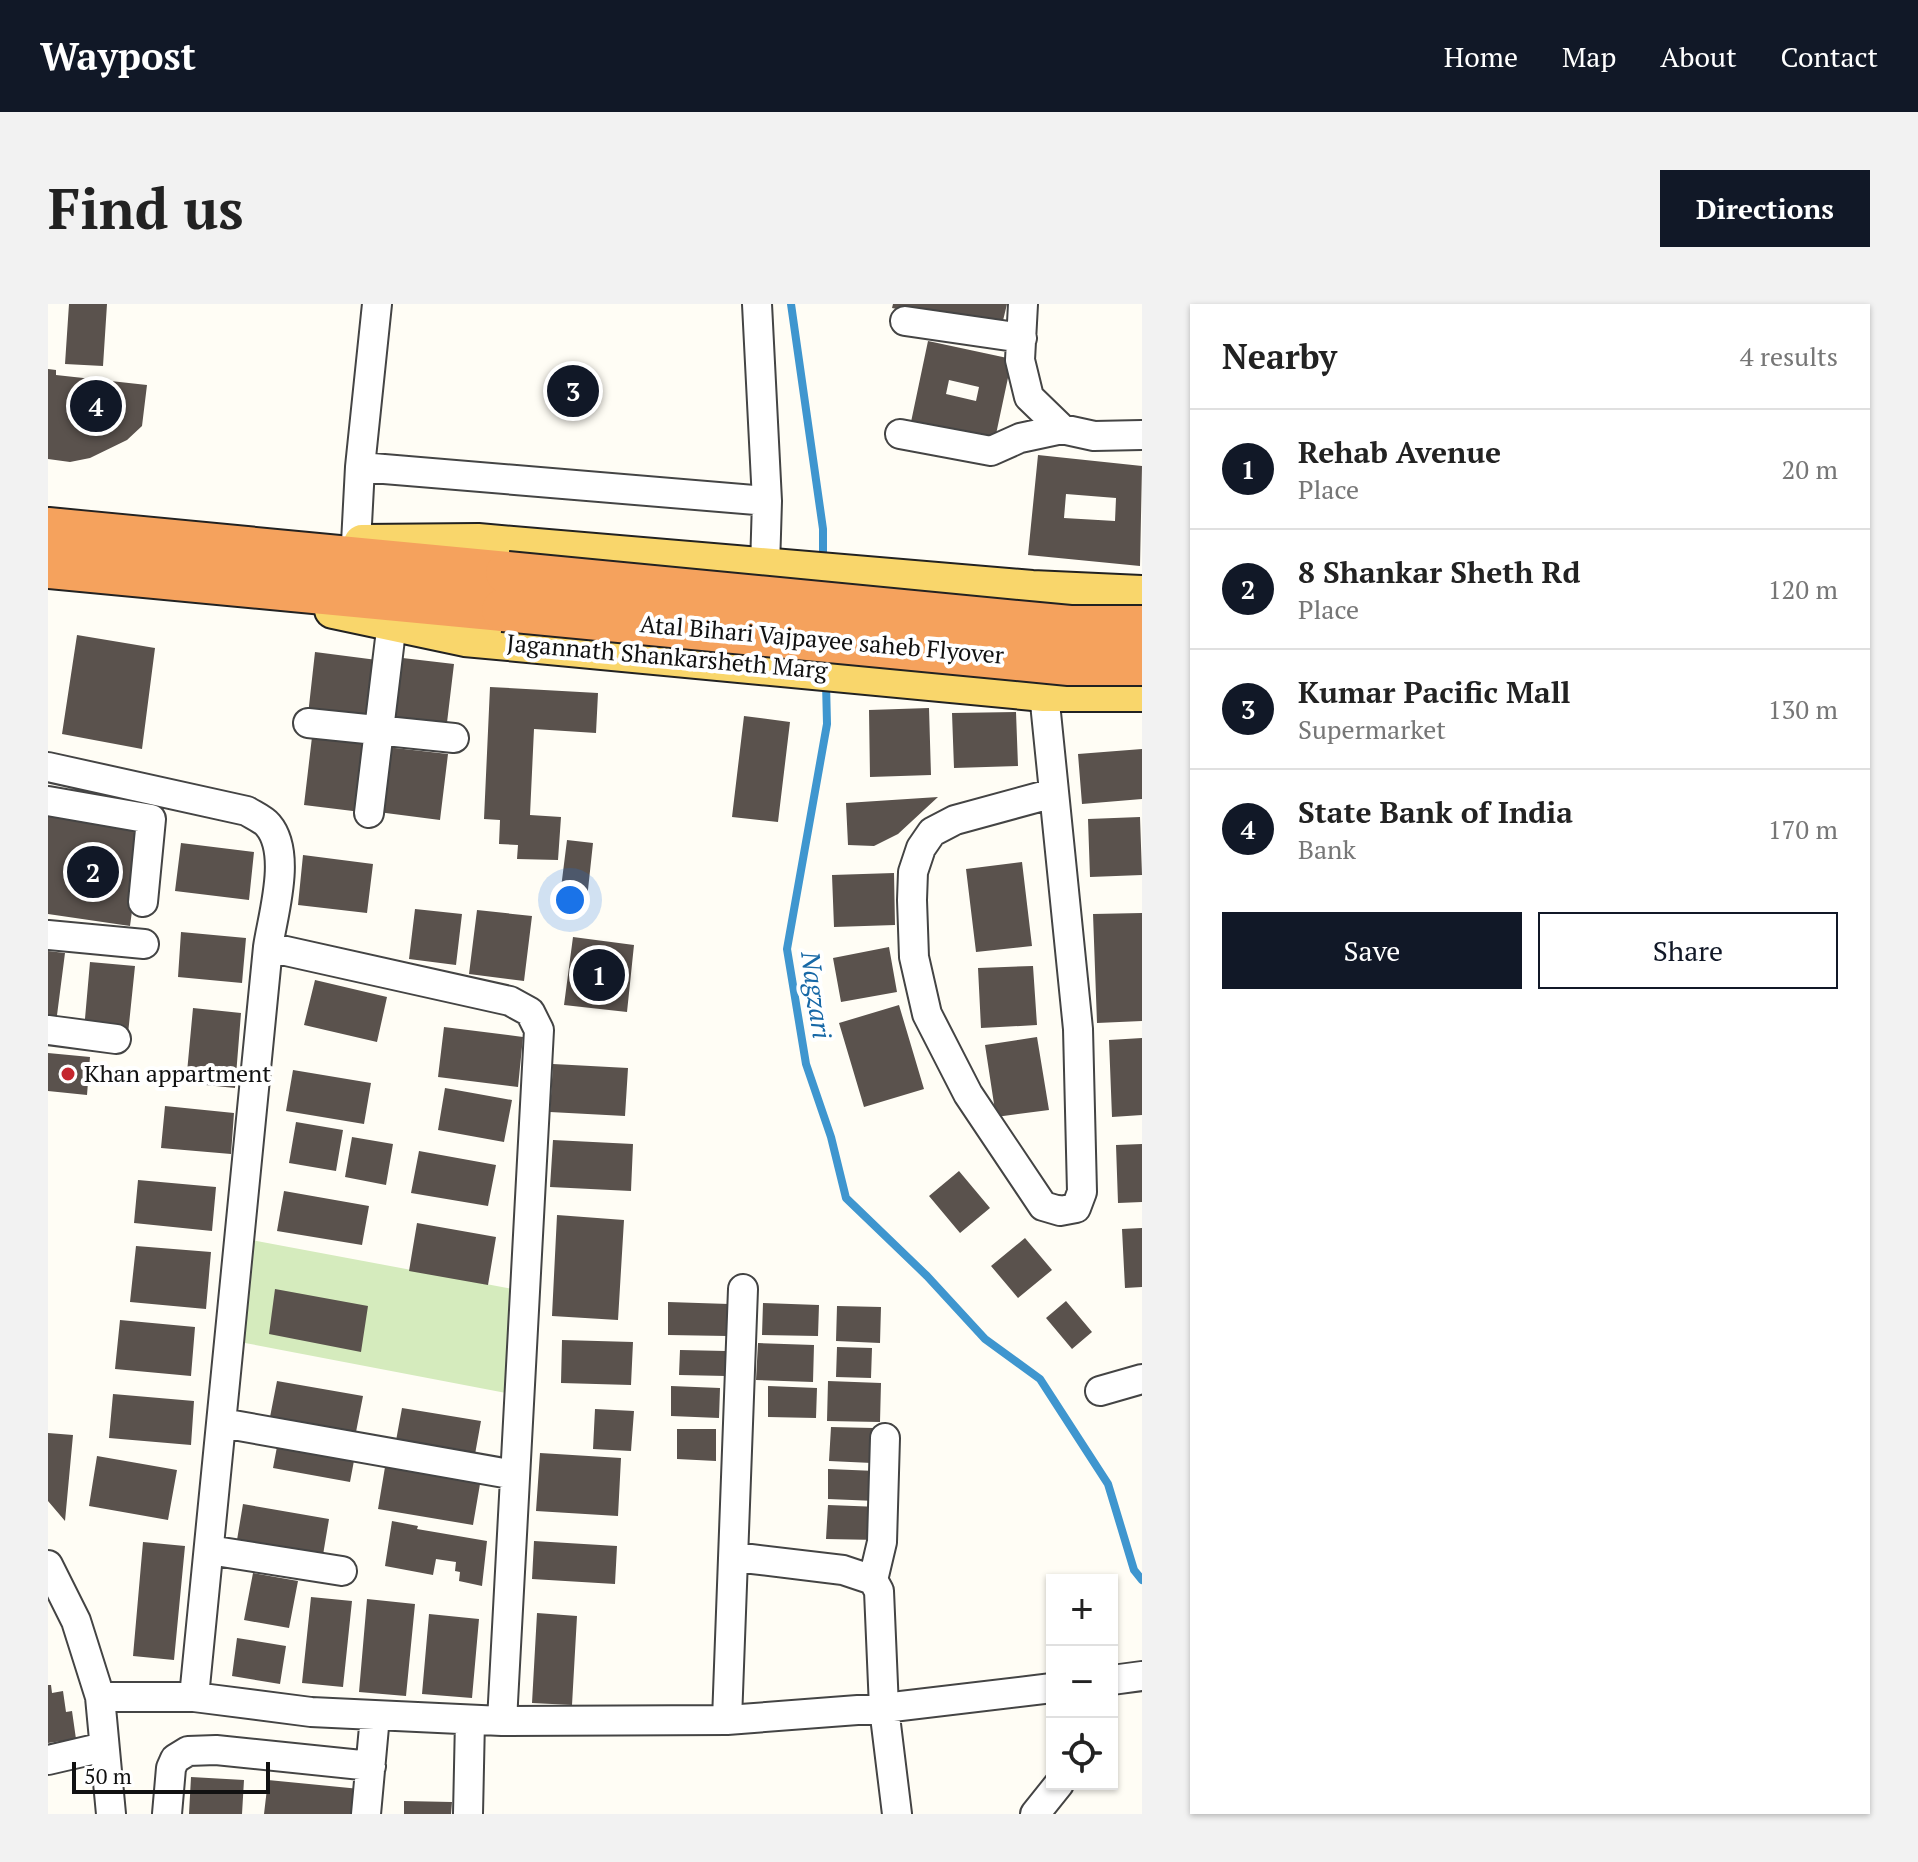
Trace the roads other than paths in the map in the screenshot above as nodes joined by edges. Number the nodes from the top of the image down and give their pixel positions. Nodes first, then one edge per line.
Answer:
1 (377, 304) edge
2 (757, 304) edge
3 (1023, 304) edge
4 (905, 321) dead end
5 (1022, 338) junction
6 (1062, 429) junction
7 (900, 434) dead end
8 (1142, 435) edge
9 (360, 467) junction
10 (767, 501) junction
11 (48, 529) edge
12 (356, 543) junction
13 (199, 562) junction
14 (48, 567) edge
15 (765, 567) junction
16 (505, 592) junction
17 (1137, 605) edge
18 (392, 622) junction
19 (1138, 683) edge
20 (1044, 693) junction
21 (308, 723) dead end
22 (379, 730) junction
23 (454, 738) dead end
24 (48, 767) edge
25 (1054, 793) junction
26 (48, 801) edge
27 (369, 813) dead end
28 (143, 902) dead end
29 (48, 935) edge
30 (144, 944) dead end
31 (268, 947) junction
32 (48, 1030) edge
33 (116, 1039) dead end
34 (743, 1289) dead end
35 (1142, 1379) edge
36 (1100, 1391) dead end
37 (222, 1423) junction
38 (885, 1438) dead end
39 (515, 1475) junction
40 (209, 1550) junction
41 (735, 1557) junction
42 (48, 1565) edge
43 (342, 1571) dead end
44 (873, 1580) junction
45 (1142, 1676) edge
46 (1118, 1679) edge
47 (1046, 1689) edge
48 (100, 1697) junction
49 (194, 1697) junction
50 (884, 1708) junction
51 (375, 1716) junction
52 (470, 1720) junction
53 (727, 1720) junction
54 (502, 1721) junction
55 (104, 1747) junction
56 (48, 1760) edge
57 (371, 1766) junction
58 (1054, 1790) edge
59 (111, 1814) edge
60 (167, 1814) edge
61 (366, 1814) edge
62 (468, 1814) edge
63 (897, 1814) edge
64 (1035, 1814) edge

1 - 9 street
2 - 10 street
3 - 5 street
4 - 5 street
5 - 6 street
6 - 7 street
6 - 8 street
9 - 10 street
9 - 12 street
10 - 15 street
11 - 13 highway, Jagannath Shankarsheth Marg
12 - 13 main road, Jagannath Shankarsheth Marg
12 - 15 main road, Jagannath Shankarsheth Marg
13 - 14 highway, Jagannath Shankarsheth Marg
13 - 16 highway, Jagannath Shankarsheth Marg
13 - 18 main road, Jagannath Shankarsheth Marg
15 - 17 main road, Jagannath Shankarsheth Marg
16 - 17 highway, Atal Bihari Vajpayee saheb Flyover, bridge
16 - 19 highway, Atal Bihari Vajpayee saheb Flyover, bridge
17 - 19 main road
18 - 20 main road, Jagannath Shankarsheth Marg
18 - 22 street
19 - 20 main road, Jagannath Shankarsheth Marg
20 - 25 street
21 - 22 street
22 - 23 street
22 - 27 street
24 - 31 street
25 - 25 street
26 - 28 street
29 - 30 street
31 - 37 street
31 - 39 street
32 - 33 street
34 - 41 street
35 - 36 street
37 - 39 street
37 - 40 street
38 - 44 street
39 - 54 street
40 - 43 street
40 - 49 street
41 - 44 street
41 - 53 street
42 - 48 street
44 - 50 street
45 - 46 street
47 - 50 street
48 - 49 street
48 - 55 street
49 - 51 street
50 - 53 street
50 - 63 street
51 - 52 street
51 - 57 street
52 - 54 street
52 - 62 street
53 - 54 street
55 - 56 street
55 - 59 street
57 - 60 street
57 - 61 street
58 - 64 street

